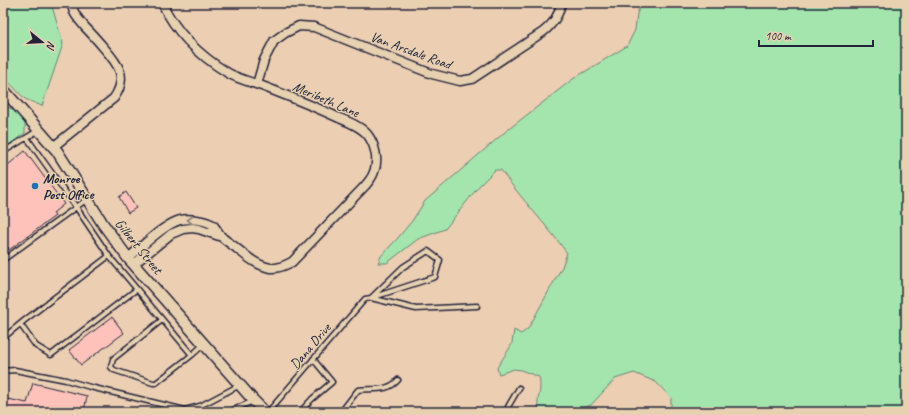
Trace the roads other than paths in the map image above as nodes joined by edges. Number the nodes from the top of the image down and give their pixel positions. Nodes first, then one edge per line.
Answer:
1 (71, 3) edge
2 (162, 3) edge
3 (561, 3) edge
4 (257, 84) junction
5 (3, 89) edge
6 (39, 130) junction
7 (27, 138) junction
8 (53, 147) junction
9 (3, 152) edge
10 (87, 200) junction
11 (76, 207) junction
12 (109, 256) junction
13 (3, 260) edge
14 (131, 261) junction
15 (137, 289) junction
16 (371, 298) junction
17 (477, 306) dead end
18 (162, 320) junction
19 (20, 324) junction
20 (3, 338) edge
21 (205, 344) junction
22 (192, 355) junction
23 (313, 359) junction
24 (3, 371) edge
25 (398, 380) dead end
26 (240, 385) junction
27 (519, 388) dead end
28 (254, 401) junction
29 (183, 411) edge
30 (229, 412) edge
31 (267, 412) edge
32 (300, 412) edge
33 (341, 412) edge
34 (506, 412) edge

1 - 8 street
2 - 4 street, Meribeth Lane
3 - 4 street, Van Arsdale Road
4 - 14 street, Meribeth Lane
5 - 6 street, Gilbert Street
6 - 7 lane
6 - 8 street, Gilbert Street
7 - 9 lane
7 - 11 lane
8 - 10 street, Gilbert Street
10 - 11 lane
10 - 14 street, Gilbert Street
11 - 12 lane
11 - 13 lane
12 - 15 lane
12 - 19 lane
14 - 21 street, Gilbert Street
15 - 18 lane
15 - 19 lane
16 - 16 lane
16 - 17 lane
16 - 23 lane, Dana Drive
18 - 22 lane
18 - 22 lane
19 - 20 lane
21 - 22 lane
21 - 26 street, Gilbert Street
23 - 31 lane, Dana Drive
23 - 32 lane
24 - 29 lane
25 - 33 lane
26 - 28 street, Gilbert Street
26 - 29 lane
27 - 34 lane
28 - 30 lane
28 - 31 street, Gilbert Street

